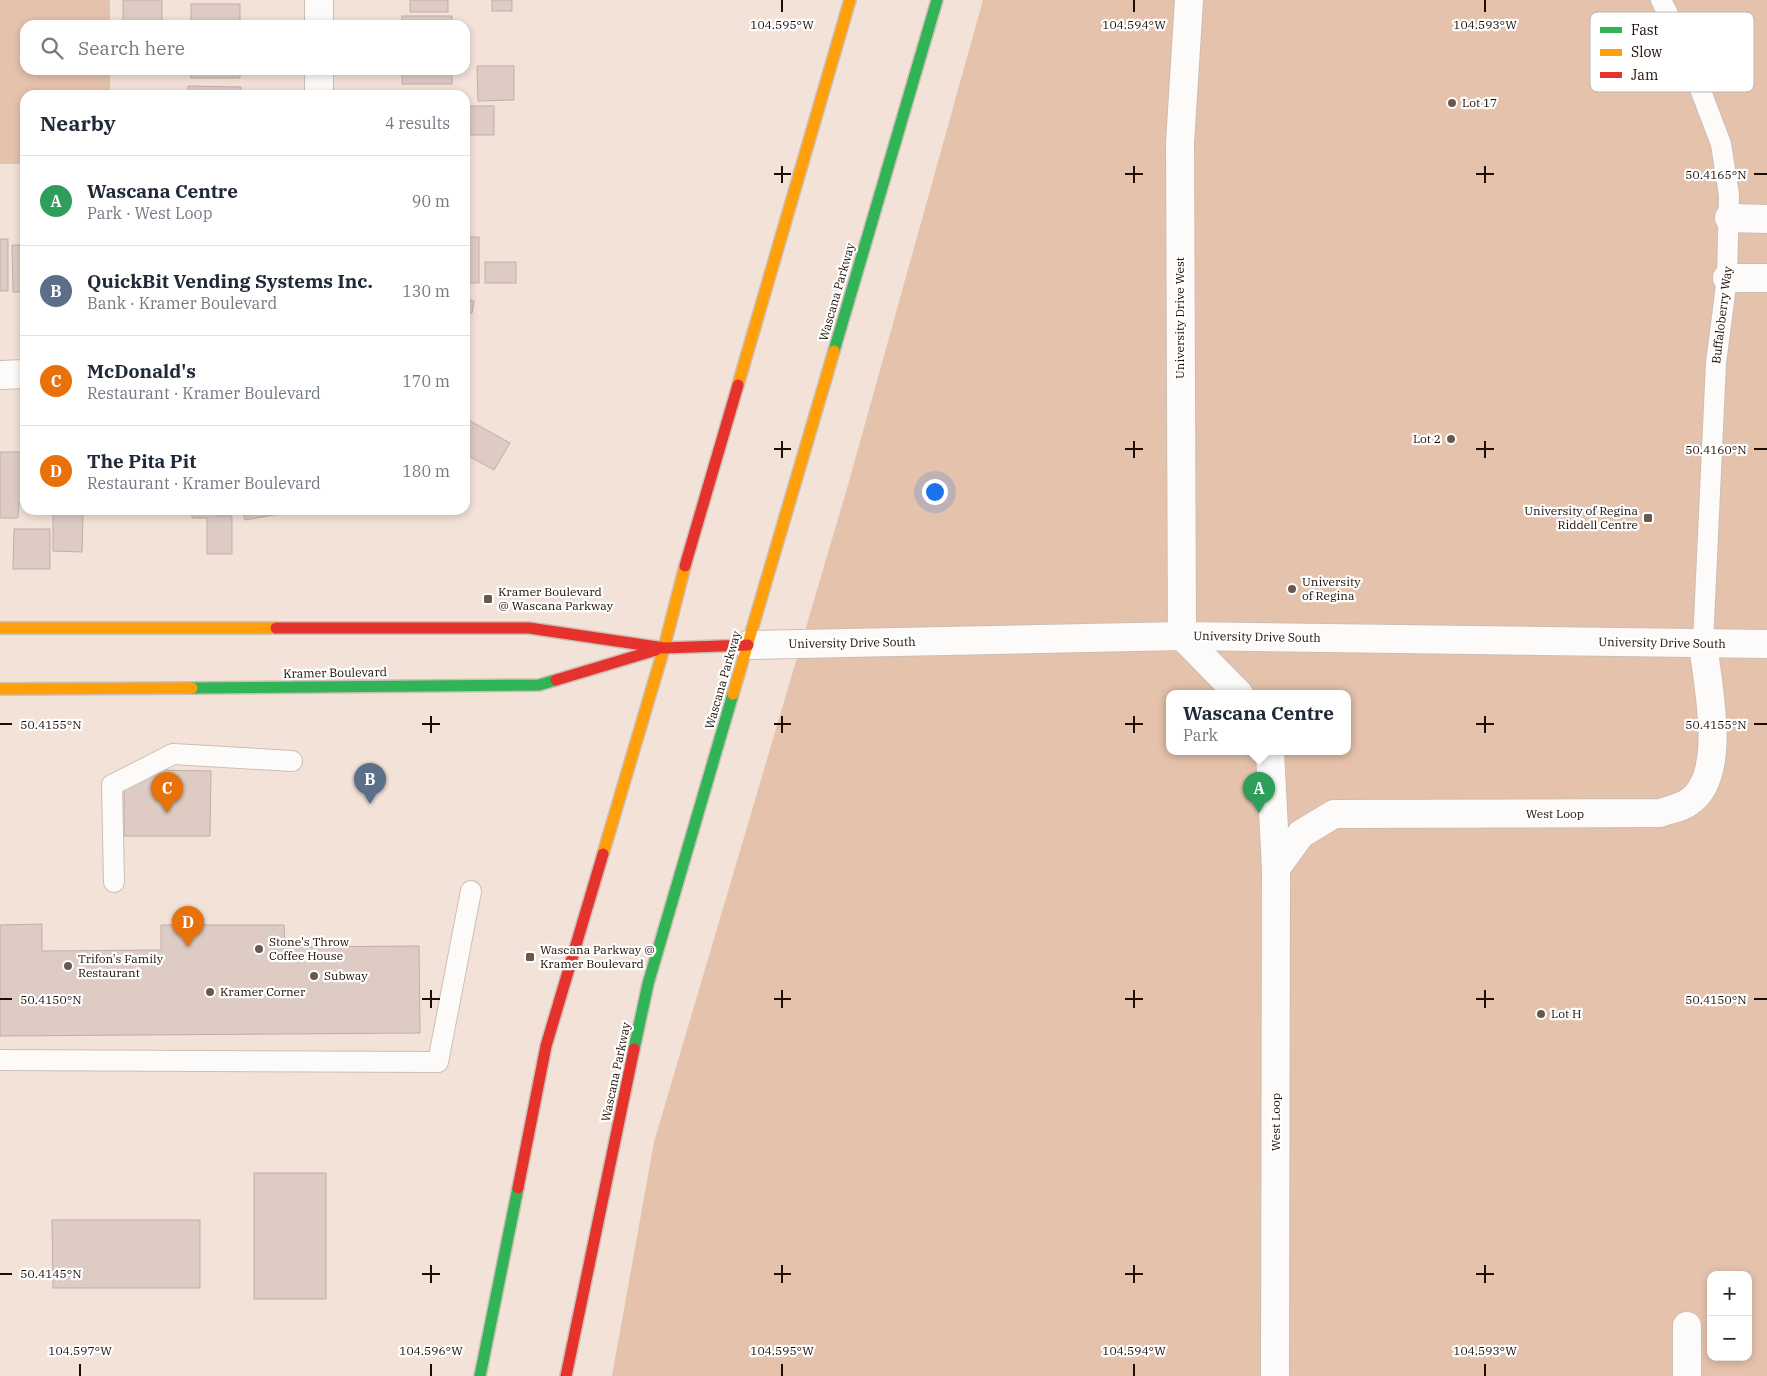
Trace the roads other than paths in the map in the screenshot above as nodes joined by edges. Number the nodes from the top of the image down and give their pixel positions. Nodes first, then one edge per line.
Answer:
1 (319, 0) edge
2 (850, 0) edge
3 (937, 0) edge
4 (1189, 0) edge
5 (1661, 0) edge
6 (1667, 12) edge
7 (319, 20) edge
8 (319, 75) edge
9 (319, 90) edge
10 (1702, 92) edge
11 (1729, 218) junction
12 (1767, 219) edge
13 (1728, 278) junction
14 (1767, 278) edge
15 (20, 374) edge
16 (0, 375) edge
17 (0, 628) edge
18 (1182, 636) junction
19 (1702, 644) junction
20 (1767, 644) edge
21 (748, 645) junction
22 (664, 648) junction
23 (0, 689) edge
24 (1235, 690) edge
25 (1270, 755) edge
26 (292, 761) dead end
27 (1276, 868) junction
28 (114, 882) dead end
29 (470, 891) dead end
30 (0, 1060) edge
31 (1687, 1326) dead end
32 (480, 1376) edge
33 (566, 1376) edge
34 (1275, 1376) edge
35 (1687, 1376) edge

1 - 7 street
2 - 22 main road
3 - 21 main road, Wascana Parkway
4 - 18 street, University Drive West
5 - 6 lane, Buffaloberry Way
8 - 9 street
10 - 11 lane, Buffaloberry Way
11 - 12 street
11 - 13 lane, Buffaloberry Way
13 - 14 street
13 - 19 lane, Buffaloberry Way
15 - 16 street
17 - 22 main road, Kramer Boulevard
18 - 19 street, University Drive South
18 - 21 street, University Drive South
18 - 24 street
19 - 20 street, University Drive South
19 - 27 street, West Loop
21 - 22 main road, Kramer Boulevard
21 - 33 main road, Wascana Parkway
22 - 23 main road, Kramer Boulevard
22 - 32 main road
25 - 27 street, West Loop
26 - 28 lane
27 - 34 street, West Loop
29 - 30 lane
31 - 35 street

